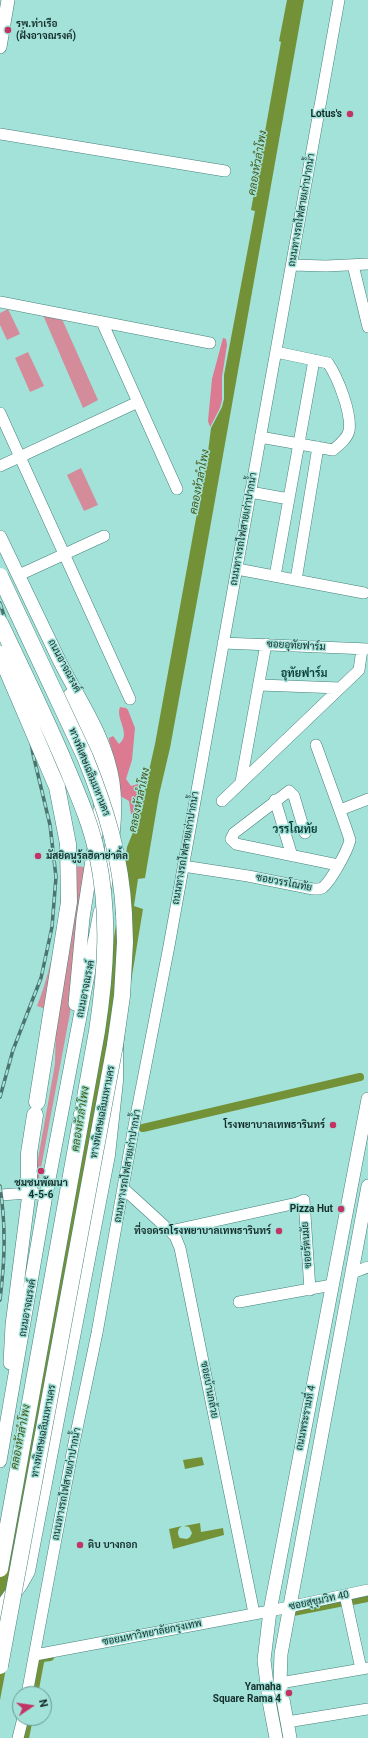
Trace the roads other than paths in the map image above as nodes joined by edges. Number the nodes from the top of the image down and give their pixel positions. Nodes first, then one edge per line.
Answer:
1 (2, 0) edge
2 (8, 0) edge
3 (339, 0) edge
4 (0, 12) edge
5 (0, 47) edge
6 (0, 134) edge
7 (226, 171) dead end
8 (368, 264) edge
9 (292, 265) junction
10 (354, 265) junction
11 (0, 302) edge
12 (102, 322) junction
13 (368, 327) edge
14 (210, 343) dead end
15 (276, 352) junction
16 (314, 360) junction
17 (138, 402) junction
18 (0, 413) edge
19 (260, 437) junction
20 (299, 444) junction
21 (318, 447) junction
22 (20, 456) junction
23 (0, 466) edge
24 (177, 489) dead end
25 (250, 492) junction
26 (289, 499) junction
27 (104, 536) dead end
28 (0, 537) edge
29 (0, 551) edge
30 (64, 554) junction
31 (237, 569) junction
32 (10, 576) edge
33 (275, 576) junction
34 (296, 580) junction
35 (364, 593) dead end
36 (0, 623) edge
37 (223, 643) junction
38 (266, 644) junction
39 (365, 649) edge
40 (0, 654) edge
41 (260, 685) junction
42 (340, 688) junction
43 (130, 699) dead end
44 (316, 745) dead end
45 (241, 782) junction
46 (368, 799) edge
47 (275, 800) junction
48 (222, 801) dead end
49 (340, 810) junction
50 (305, 833) dead end
51 (292, 856) junction
52 (338, 865) junction
53 (183, 866) junction
54 (115, 1045) junction
55 (368, 1099) edge
56 (368, 1186) edge
57 (124, 1189) junction
58 (38, 1194) junction
59 (0, 1195) edge
60 (170, 1231) junction
61 (368, 1267) edge
62 (352, 1273) junction
63 (332, 1285) junction
64 (310, 1290) junction
65 (239, 1302) dead end
66 (0, 1414) edge
67 (0, 1461) edge
68 (0, 1569) edge
69 (368, 1590) edge
70 (345, 1596) junction
71 (289, 1607) junction
72 (0, 1611) edge
73 (270, 1611) junction
74 (254, 1613) junction
75 (35, 1655) junction
76 (0, 1666) edge
77 (364, 1668) edge
78 (280, 1683) junction
79 (29, 1686) edge
80 (368, 1709) edge
81 (287, 1722) junction
82 (21, 1726) edge
83 (18, 1738) edge
84 (276, 1738) edge
85 (290, 1738) edge

1 - 4 main road
2 - 5 main road
3 - 9 street, ถนนทางรถไฟสายเก่าปากน้ำ
6 - 7 street
8 - 10 street
9 - 10 street
9 - 15 street, ถนนทางรถไฟสายเก่าปากน้ำ
10 - 13 street
11 - 12 street
12 - 14 street
12 - 17 street
15 - 16 street
15 - 19 street, ถนนทางรถไฟสายเก่าปากน้ำ
16 - 20 street
16 - 21 street
17 - 22 street
17 - 24 street
18 - 22 street
19 - 20 street
19 - 25 street, ถนนทางรถไฟสายเก่าปากน้ำ
20 - 21 street
20 - 26 street
21 - 34 street
22 - 23 street
22 - 30 street
25 - 26 street
25 - 31 street, ถนนทางรถไฟสายเก่าปากน้ำ
26 - 33 street
27 - 30 street
28 - 32 main road, ถนนอาจณรงค์
29 - 32 main road, ถนนอาจณรงค์
30 - 32 street
30 - 43 street
31 - 33 street
31 - 37 street, ถนนทางรถไฟสายเก่าปากน้ำ
32 - 54 highway, ทางพิเศษเฉลิมมหานคร, bridge
32 - 58 main road, ถนนอาจณรงค์
32 - 58 main road, ถนนอาจณรงค์
33 - 34 street
34 - 35 street
36 - 68 highway, ทางพิเศษเฉลิมมหานคร, bridge
37 - 38 street, ซอยอุทัยฟาร์ม
37 - 53 street, ถนนทางรถไฟสายเก่าปากน้ำ
38 - 39 street, ซอยอุทัยฟาร์ม
38 - 41 street
39 - 42 street
40 - 58 highway, bridge
41 - 42 street
41 - 45 street
42 - 45 street
44 - 49 street, ซอยวรรโณทัย
45 - 48 street
46 - 49 street
47 - 50 street
47 - 51 street
47 - 51 street
49 - 52 street, ซอยวรรโณทัย
51 - 52 street
52 - 53 street, ซอยวรรโณทัย
53 - 57 street, ถนนทางรถไฟสายเก่าปากน้ำ
54 - 72 highway, bridge
54 - 76 highway, ทางพิเศษเฉลิมมหานคร, bridge
55 - 63 main road, ถนนพระรามที่ 4
56 - 62 main road, ถนนพระรามที่ 4
57 - 60 street, ซอยบ้านกล้วย
57 - 75 street, ถนนทางรถไฟสายเก่าปากน้ำ
58 - 59 street
58 - 66 main road
58 - 67 main road, ถนนอาจณรงค์
60 - 64 street, ซอยรัตนมัย
60 - 74 street, ซอยบ้านกล้วย
61 - 62 street
62 - 63 main road
62 - 71 main road, ถนนพระรามที่ 4
63 - 64 street
63 - 73 main road, ถนนพระรามที่ 4
64 - 65 street
69 - 70 street, ซอยสุขุมวิท 40
70 - 71 street, ซอยสุขุมวิท 40
70 - 77 street
71 - 73 street, ซอยสุขุมวิท 40
71 - 78 main road, ถนนพระรามที่ 4
73 - 74 street, ซอยมหาวิทยาลัยกรุงเทพ
73 - 84 main road, ถนนพระรามที่ 4
74 - 75 street, ซอยมหาวิทยาลัยกรุงเทพ
75 - 79 street, ถนนทางรถไฟสายเก่าปากน้ำ
77 - 78 street
78 - 81 main road, ถนนพระรามที่ 4
80 - 81 street
81 - 85 main road, ถนนพระรามที่ 4
82 - 83 street

